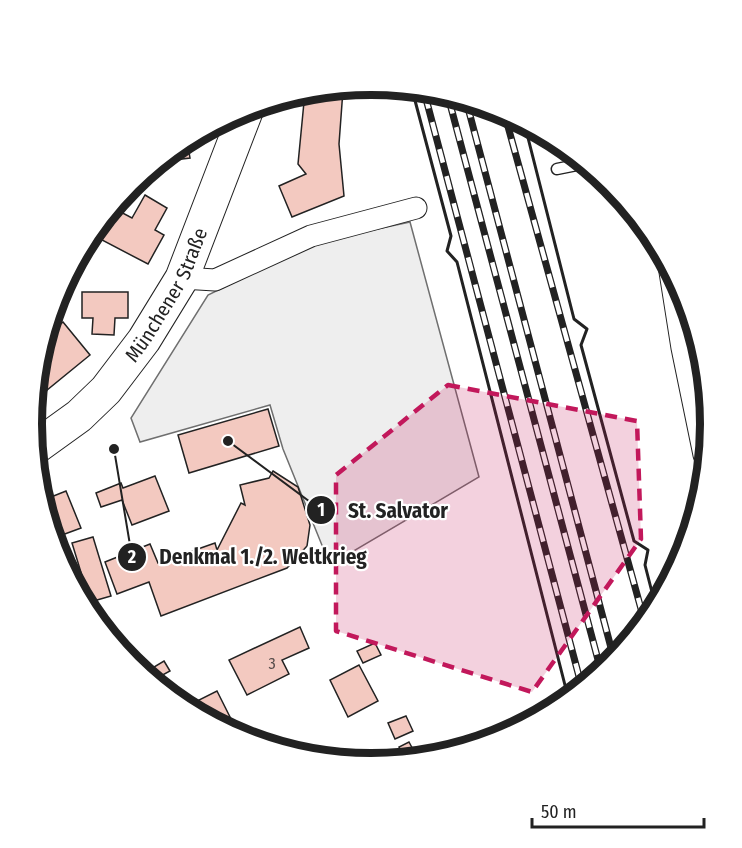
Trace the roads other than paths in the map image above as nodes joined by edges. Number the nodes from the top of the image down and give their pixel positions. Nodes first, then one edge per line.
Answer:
1 (242, 121) edge
2 (574, 166) edge
3 (557, 169) dead end
4 (416, 208) dead end
5 (182, 278) junction
6 (674, 295) edge
7 (700, 433) edge
8 (43, 442) edge

1 - 5 main road, Münchener Straße
2 - 3 lane
4 - 5 street
5 - 8 main road, Münchener Straße
6 - 7 street

